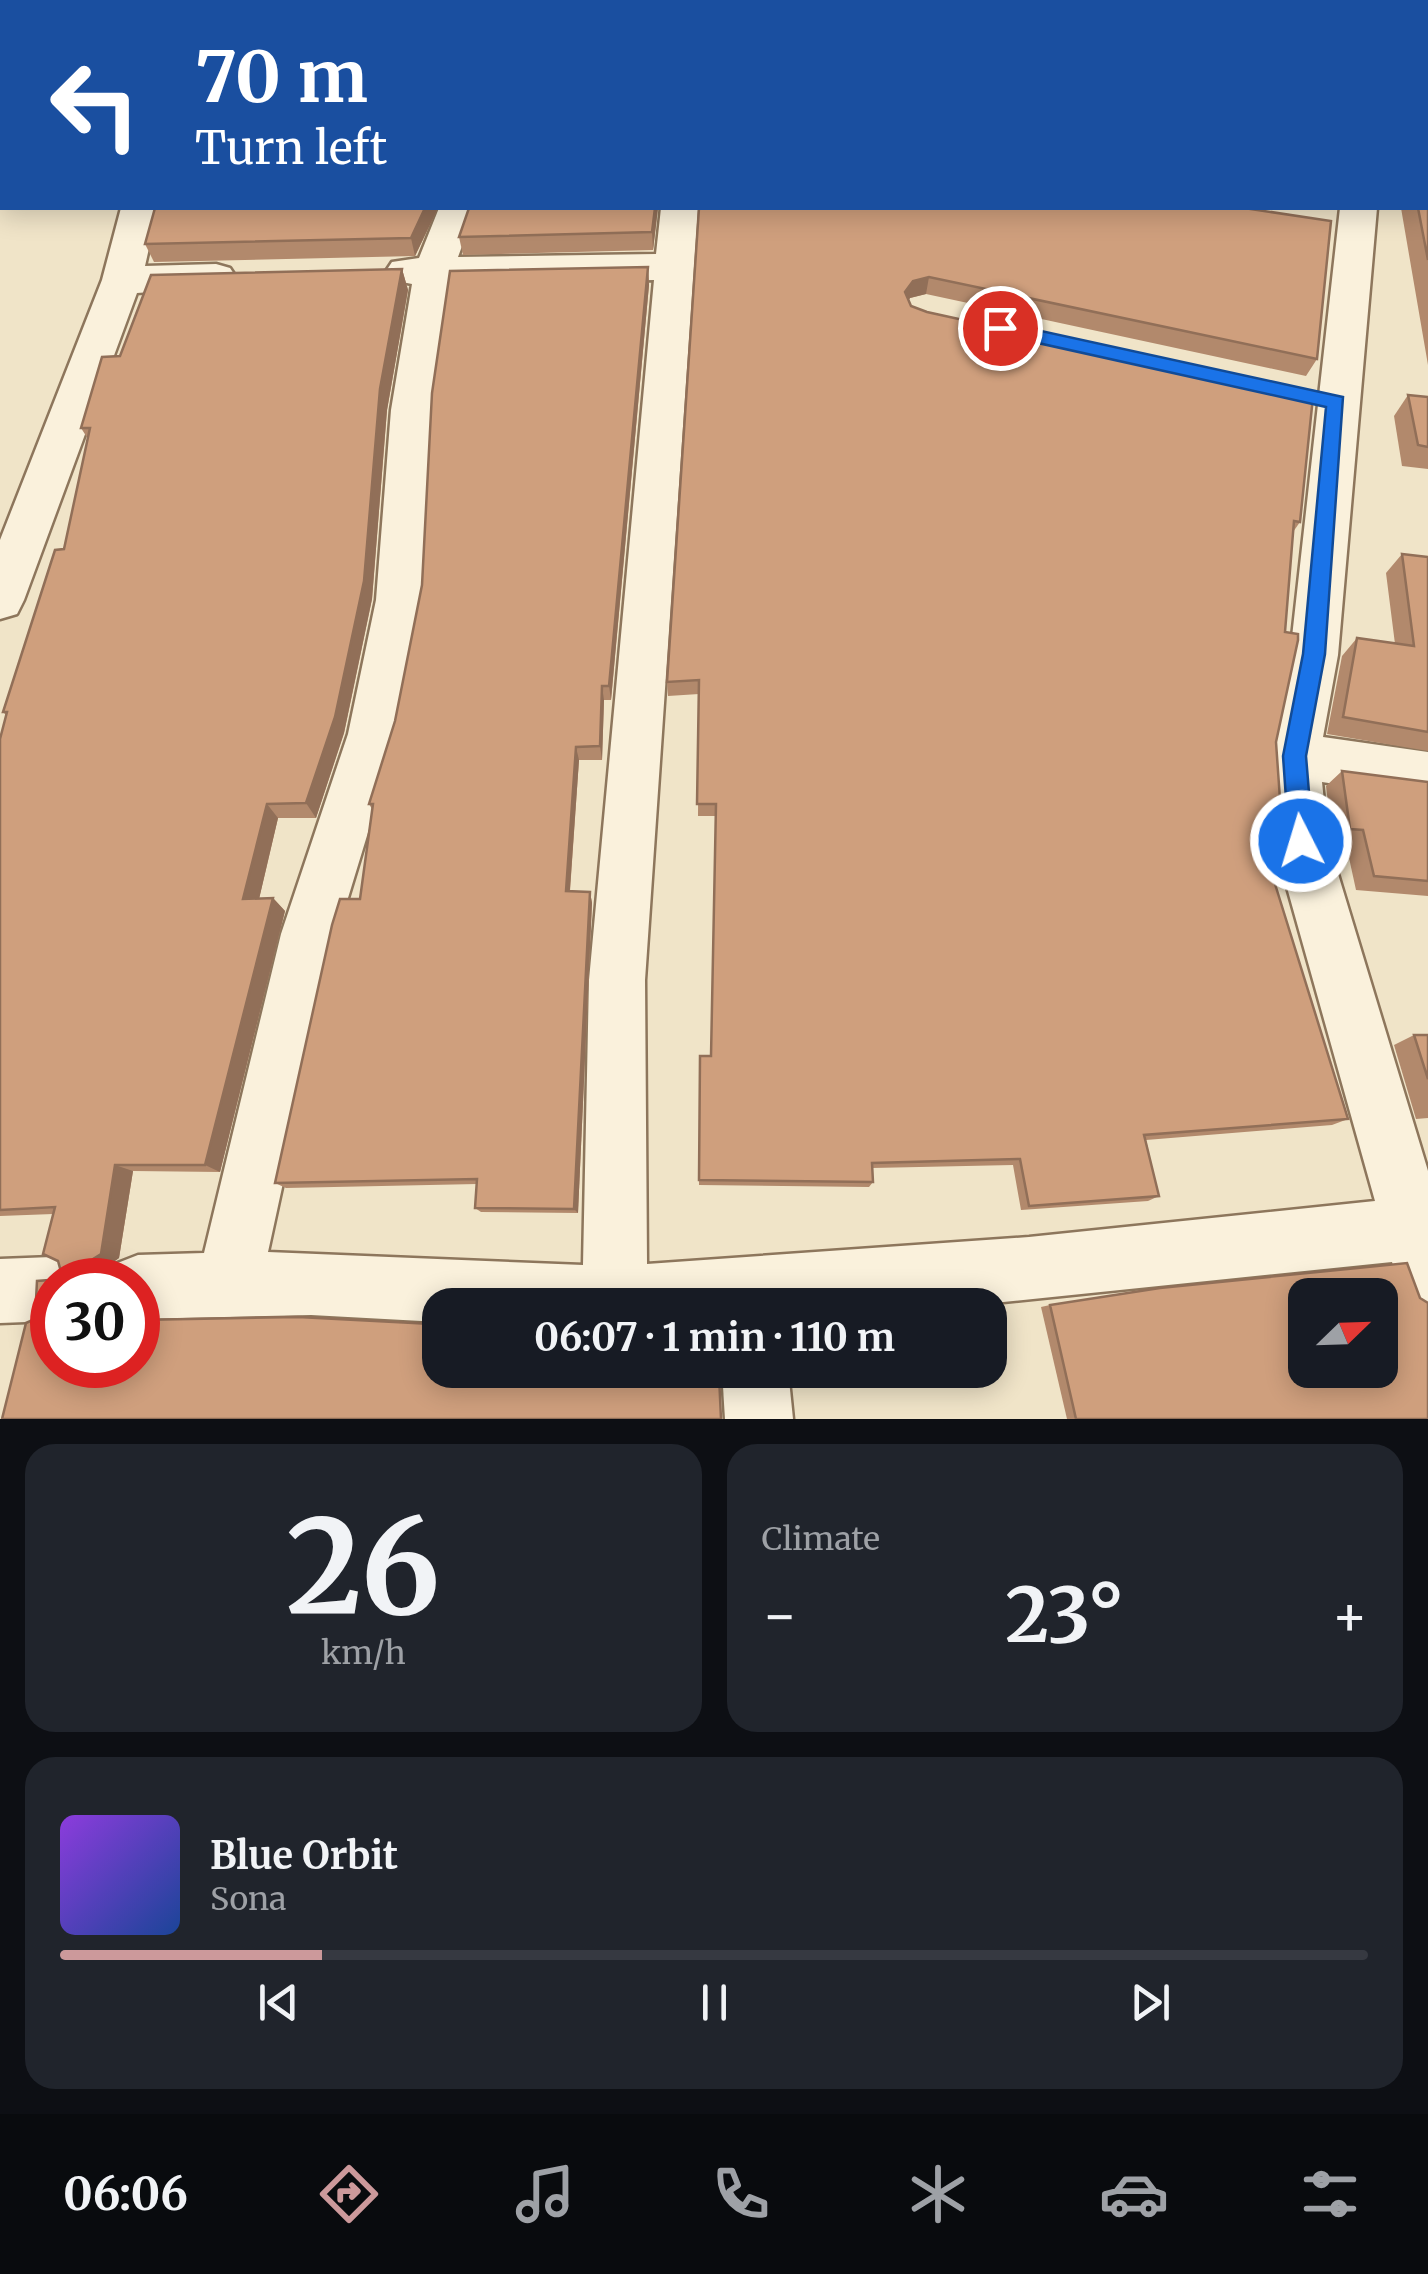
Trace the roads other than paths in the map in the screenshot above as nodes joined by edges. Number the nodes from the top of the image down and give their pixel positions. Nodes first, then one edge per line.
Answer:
1 (139, 210) edge
2 (456, 210) edge
3 (679, 210) edge
4 (1345, 219) edge
5 (671, 266) junction
6 (434, 270) junction
7 (376, 272) edge
8 (259, 276) edge
9 (122, 280) junction
10 (0, 600) edge
11 (1294, 756) junction
12 (1428, 775) edge
13 (1420, 1252) edge
14 (228, 1284) junction
15 (160, 1286) edge
16 (615, 1288) edge
17 (906, 1288) edge
18 (422, 1289) edge
19 (30, 1290) edge
20 (0, 1291) edge
21 (756, 1388) edge
22 (759, 1419) edge

1 - 9 street
2 - 6 street
3 - 5 street
4 - 11 street
5 - 6 street
5 - 16 street
6 - 7 street
6 - 14 street
8 - 9 street
9 - 10 street
11 - 12 street
11 - 13 street
13 - 17 street
14 - 15 street
14 - 18 street
19 - 20 street
21 - 22 street

